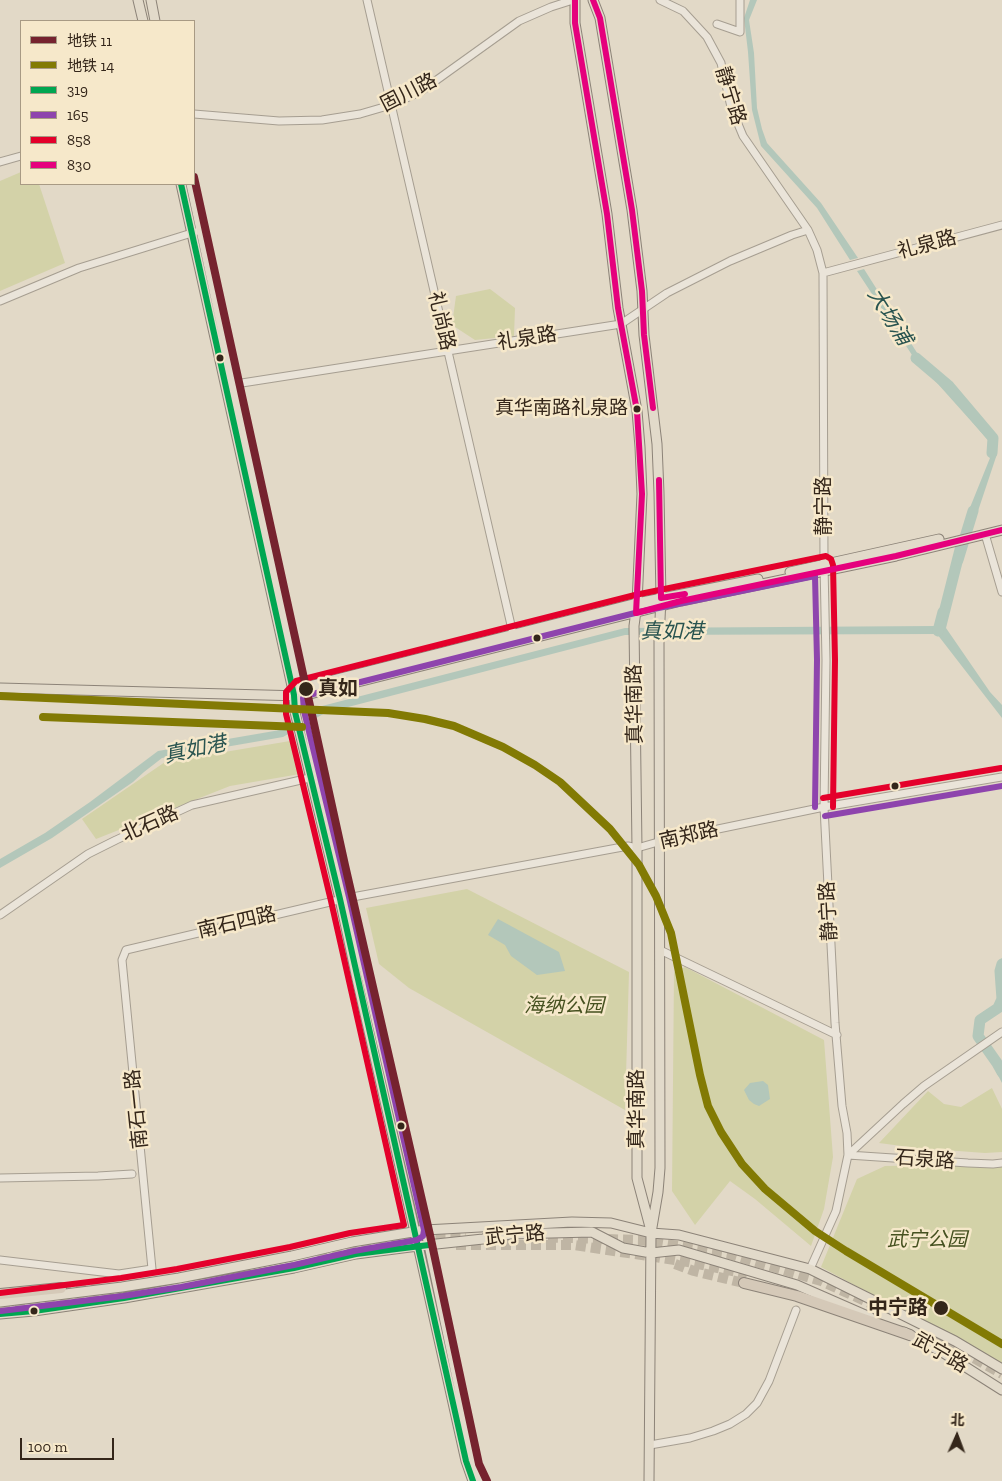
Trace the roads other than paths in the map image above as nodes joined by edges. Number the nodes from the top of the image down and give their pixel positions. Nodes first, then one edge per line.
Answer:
1 (138, 0) edge
2 (151, 0) edge
3 (367, 0) edge
4 (574, 0) edge
5 (593, 0) edge
6 (660, 0) edge
7 (740, 0) edge
8 (143, 20) edge
9 (155, 20) edge
10 (717, 24) dead end
11 (391, 105) junction
12 (195, 114) edge
13 (20, 156) edge
14 (0, 162) edge
15 (181, 185) edge
16 (191, 185) edge
17 (1002, 225) edge
18 (808, 230) junction
19 (197, 231) junction
20 (823, 274) junction
21 (0, 301) edge
22 (643, 308) junction
23 (621, 324) junction
24 (448, 351) junction
25 (230, 384) junction
26 (1002, 524) edge
27 (1002, 530) edge
28 (973, 534) junction
29 (985, 534) junction
30 (1002, 562) edge
31 (994, 564) junction
32 (824, 568) junction
33 (1002, 592) edge
34 (661, 602) junction
35 (637, 603) junction
36 (636, 613) junction
37 (515, 638) junction
38 (0, 688) edge
39 (299, 693) junction
40 (308, 744) junction
41 (1002, 776) edge
42 (315, 777) junction
43 (824, 807) junction
44 (660, 842) junction
45 (637, 848) junction
46 (343, 898) junction
47 (0, 915) edge
48 (126, 950) joint
49 (660, 950) junction
50 (1002, 1032) edge
51 (837, 1035) junction
52 (848, 1155) junction
53 (1002, 1163) edge
54 (132, 1174) dead end
55 (0, 1178) edge
56 (425, 1230) junction
57 (415, 1232) junction
58 (651, 1232) junction
59 (418, 1246) junction
60 (429, 1246) junction
61 (651, 1252) junction
62 (0, 1260) edge
63 (810, 1269) junction
64 (744, 1282) tunnel mouth
65 (61, 1288) tunnel mouth
66 (0, 1294) edge
67 (0, 1302) edge
68 (796, 1310) dead end
69 (0, 1314) edge
70 (910, 1335) junction
71 (1002, 1369) edge
72 (1002, 1390) edge
73 (650, 1445) junction
74 (472, 1481) edge
75 (481, 1481) edge
76 (649, 1481) edge

1 - 8 main road
2 - 9 main road
3 - 11 street, 礼尚路
4 - 11 street, 固川路
4 - 23 main road, 真华南路
5 - 22 main road, 真华南路
6 - 18 street, 静宁路
7 - 10 street
11 - 12 street, 固川路
11 - 24 street, 礼尚路
13 - 14 street
15 - 19 main road
16 - 19 main road
17 - 20 street, 礼泉路
18 - 20 street, 静宁路
18 - 22 street, 礼泉路
19 - 21 street
19 - 25 main road
20 - 32 street, 静宁路
22 - 23 street, 礼泉路
22 - 34 main road, 真华南路
23 - 24 street, 礼泉路
23 - 35 main road, 真华南路
24 - 25 street, 礼泉路
24 - 37 street, 礼尚路
25 - 39 main road
26 - 28 main road
27 - 29 main road
28 - 29 main road
28 - 32 main road
29 - 31 street
30 - 31 street
31 - 33 street
32 - 34 main road
32 - 43 street, 静宁路
34 - 35 main road
34 - 36 main road
34 - 44 main road, 真华南路
35 - 36 main road, 真华南路
35 - 37 main road
36 - 37 main road
36 - 45 main road, 真华南路
37 - 39 main road
38 - 39 main road
39 - 40 main road
39 - 40 main road
40 - 42 main road
41 - 43 street, 南郑路
42 - 46 main road
42 - 47 street, 北石路
43 - 44 street, 南郑路
43 - 51 street, 静宁路
44 - 45 street, 南郑路
44 - 49 main road, 真华南路
45 - 46 street, 南郑路
45 - 58 main road, 真华南路
46 - 48 street, 南石四路
46 - 56 main road
46 - 57 main road
48 - 62 street, 南石一路
49 - 51 street
49 - 58 main road, 真华南路
50 - 52 street
51 - 52 street, 静宁路
52 - 53 street, 石泉路
52 - 63 street
54 - 55 street
56 - 57 main road, 武宁路
56 - 58 main road, 武宁路
56 - 60 main road
57 - 59 main road
57 - 67 main road, 武宁路
58 - 61 main road, 真华南路
58 - 63 main road, 武宁路
59 - 60 main road, 武宁路
59 - 69 main road, 武宁路
59 - 74 main road
60 - 61 main road, 武宁路
60 - 75 main road
61 - 70 main road, 武宁路
61 - 73 main road, 真华南路
63 - 71 main road, 武宁路
64 - 70 highway
65 - 66 highway
68 - 73 street
70 - 72 main road, 武宁路
73 - 76 main road, 真华南路

